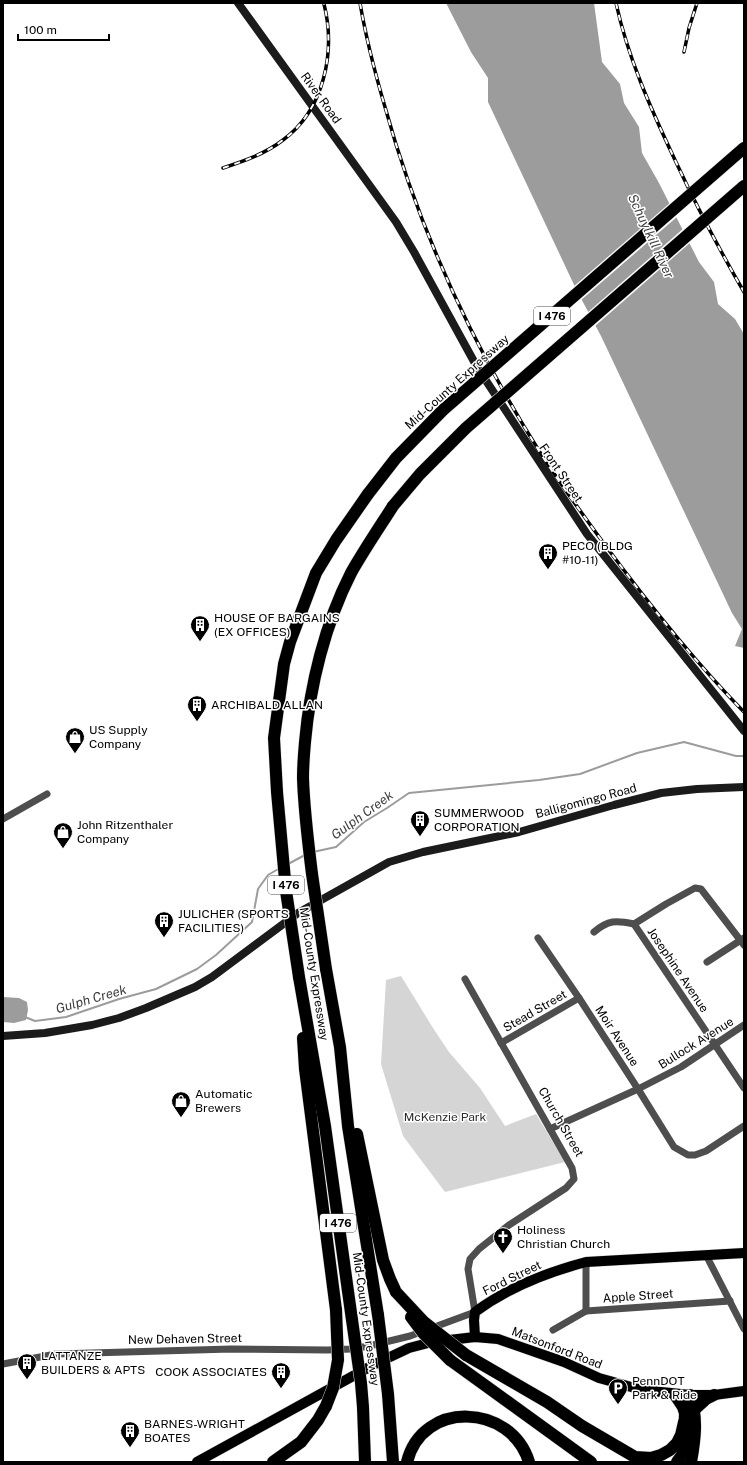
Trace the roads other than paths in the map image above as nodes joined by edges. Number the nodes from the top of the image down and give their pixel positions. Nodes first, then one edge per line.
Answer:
1 (238, 3) edge
2 (744, 148) edge
3 (744, 186) edge
4 (386, 208) joint
5 (744, 731) edge
6 (744, 787) edge
7 (47, 794) dead end
8 (3, 819) edge
9 (634, 924) junction
10 (594, 932) dead end
11 (538, 938) dead end
12 (743, 941) edge
13 (708, 962) dead end
14 (299, 977) junction
15 (465, 978) dead end
16 (580, 998) junction
17 (744, 1025) edge
18 (3, 1036) edge
19 (501, 1043) junction
20 (714, 1045) junction
21 (340, 1047) junction
22 (744, 1088) edge
23 (638, 1089) junction
24 (744, 1126) edge
25 (550, 1129) junction
26 (744, 1253) edge
27 (706, 1255) junction
28 (586, 1262) junction
29 (396, 1292) junction
30 (730, 1301) junction
31 (586, 1311) junction
32 (475, 1312) junction
33 (744, 1329) edge
34 (553, 1330) dead end
35 (475, 1337) junction
36 (369, 1346) joint
37 (3, 1364) edge
38 (744, 1391) edge
39 (674, 1394) junction
40 (690, 1395) junction
41 (714, 1395) junction
42 (688, 1415) junction
43 (292, 1448) junction
44 (581, 1454) junction
45 (197, 1462) edge
46 (273, 1462) edge
47 (276, 1462) edge
48 (365, 1462) edge
49 (393, 1462) edge
50 (407, 1462) edge
51 (529, 1462) edge
52 (591, 1462) edge
53 (597, 1462) edge
54 (677, 1462) edge
55 (691, 1462) edge

1 - 4 main road, River Road
2 - 14 highway, Mid-County Expressway / I 476, bridge
3 - 21 highway, Mid-County Expressway / I 476, bridge
4 - 5 main road, Front Street
6 - 18 main road, Balligomingo Road
7 - 8 street
9 - 10 street
9 - 12 street
9 - 20 street, Josephine Avenue
11 - 16 street, Moir Avenue
12 - 13 street
14 - 43 highway, bridge
14 - 48 highway, Mid-County Expressway / I 476, bridge
15 - 19 street, Church Street
16 - 19 street, Stead Street
16 - 23 street, Moir Avenue
17 - 20 street, Bullock Avenue
19 - 25 street, Church Street
20 - 22 street, Josephine Avenue
20 - 23 street, Bullock Avenue
21 - 29 highway
21 - 49 highway, Mid-County Expressway / I 476, bridge
23 - 24 street, Moir Avenue
23 - 25 street, Bullock Avenue
25 - 32 street, Church Street
26 - 27 main road, Ford Street
27 - 28 main road, Ford Street
27 - 30 street
28 - 31 street
28 - 32 main road, Ford Street
29 - 42 highway, bridge
29 - 44 highway, bridge
30 - 31 street, Apple Street
30 - 33 street
31 - 34 street, Apple Street
32 - 35 main road, Church Street
32 - 36 street, Ford Street
35 - 39 main road, Matsonford Road
35 - 45 main road, Matsonford Road
36 - 37 street, New Dehaven Street
38 - 41 main road, Matsonford Road
39 - 40 main road, Matsonford Road
39 - 42 highway
40 - 41 main road, Matsonford Road
40 - 42 highway
41 - 42 highway
42 - 54 highway
42 - 55 highway
43 - 46 highway
43 - 47 highway
44 - 52 highway
44 - 53 highway
50 - 51 highway

